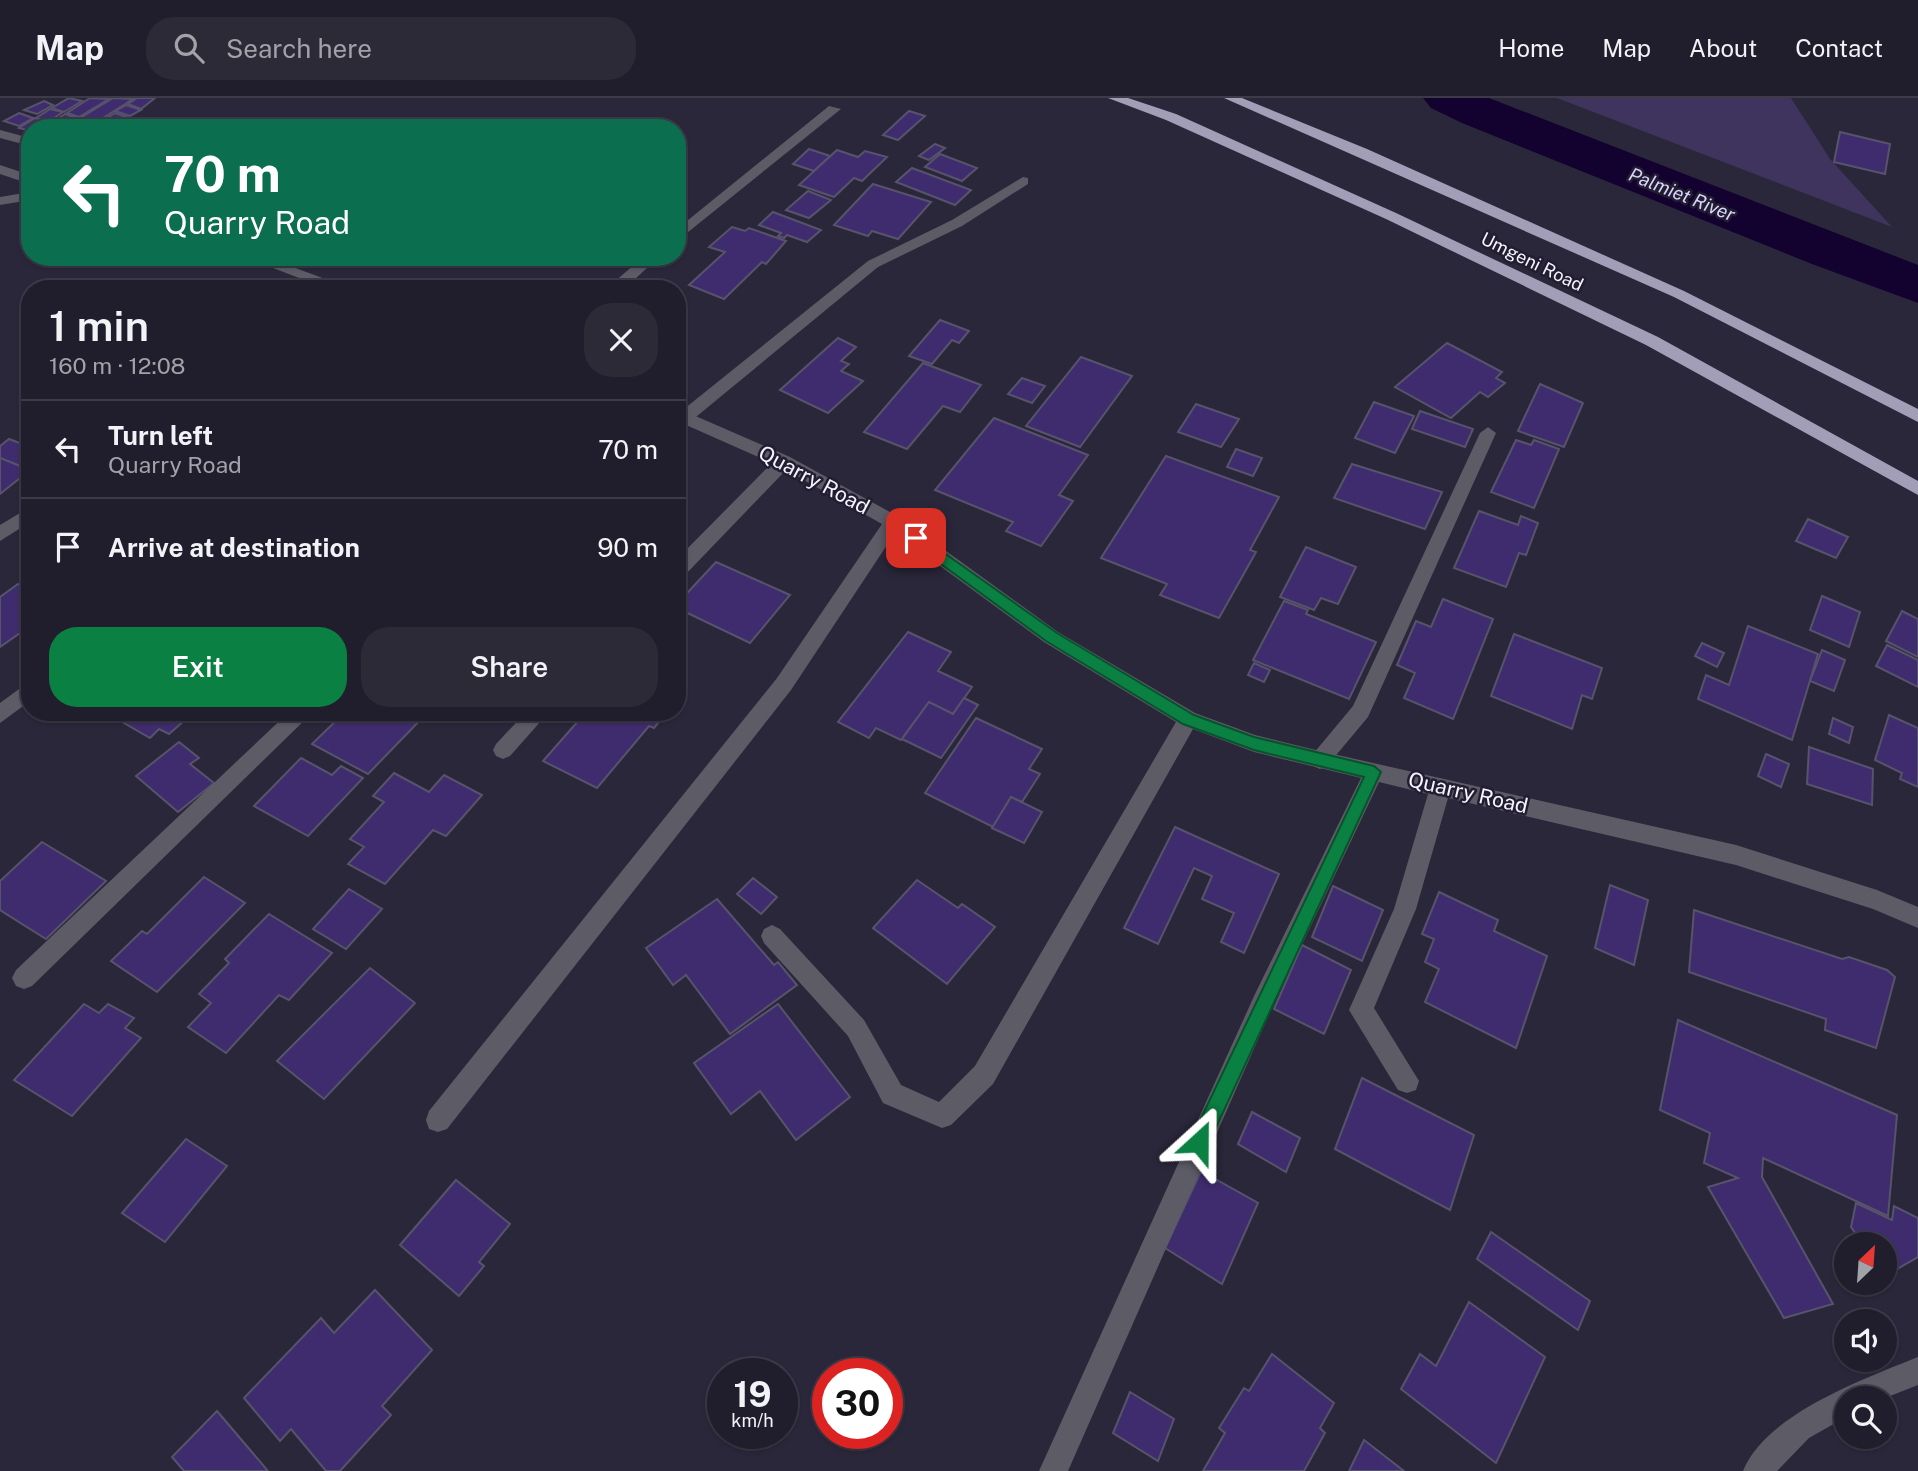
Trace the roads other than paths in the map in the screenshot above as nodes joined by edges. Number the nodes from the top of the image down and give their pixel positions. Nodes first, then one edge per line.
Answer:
1 (1115, 98) edge
2 (1231, 98) edge
3 (834, 109) dead end
4 (0, 134) edge
5 (15, 138) junction
6 (21, 140) edge
7 (0, 151) edge
8 (0, 169) edge
9 (21, 177) edge
10 (1023, 181) dead end
11 (21, 197) edge
12 (0, 201) edge
13 (686, 230) edge
14 (277, 266) edge
15 (641, 266) edge
16 (317, 280) edge
17 (625, 280) edge
18 (686, 412) edge
19 (1918, 416) edge
20 (686, 418) edge
21 (1488, 433) dead end
22 (784, 461) junction
23 (1918, 489) edge
24 (21, 519) edge
25 (893, 522) junction
26 (0, 534) edge
27 (686, 562) edge
28 (21, 697) edge
29 (0, 715) edge
30 (1188, 719) junction
31 (294, 721) edge
32 (530, 721) edge
33 (503, 750) dead end
34 (1320, 760) junction
35 (1374, 772) junction
36 (1441, 786) junction
37 (1918, 918) edge
38 (772, 936) dead end
39 (24, 978) dead end
40 (1406, 1081) dead end
41 (438, 1120) dead end
42 (1918, 1371) edge
43 (1881, 1386) edge
44 (1834, 1408) edge
45 (1053, 1471) edge
46 (1757, 1471) edge

1 - 23 highway, Umgeni Road
2 - 19 highway, Umgeni Road
3 - 13 street
4 - 5 street
5 - 6 street
5 - 7 street
8 - 9 street
10 - 18 street
11 - 12 street
14 - 16 street
15 - 17 street
20 - 22 street, Quarry Road
21 - 34 street
22 - 25 street, Quarry Road
22 - 27 street
24 - 26 street
25 - 30 street, Quarry Road
25 - 41 street
28 - 29 street
30 - 34 street, Quarry Road
30 - 38 street
31 - 39 street
32 - 33 street
34 - 35 street, Quarry Road
35 - 36 street, Quarry Road
35 - 45 street
36 - 37 street, Quarry Road
36 - 40 street
42 - 43 street
44 - 46 street

